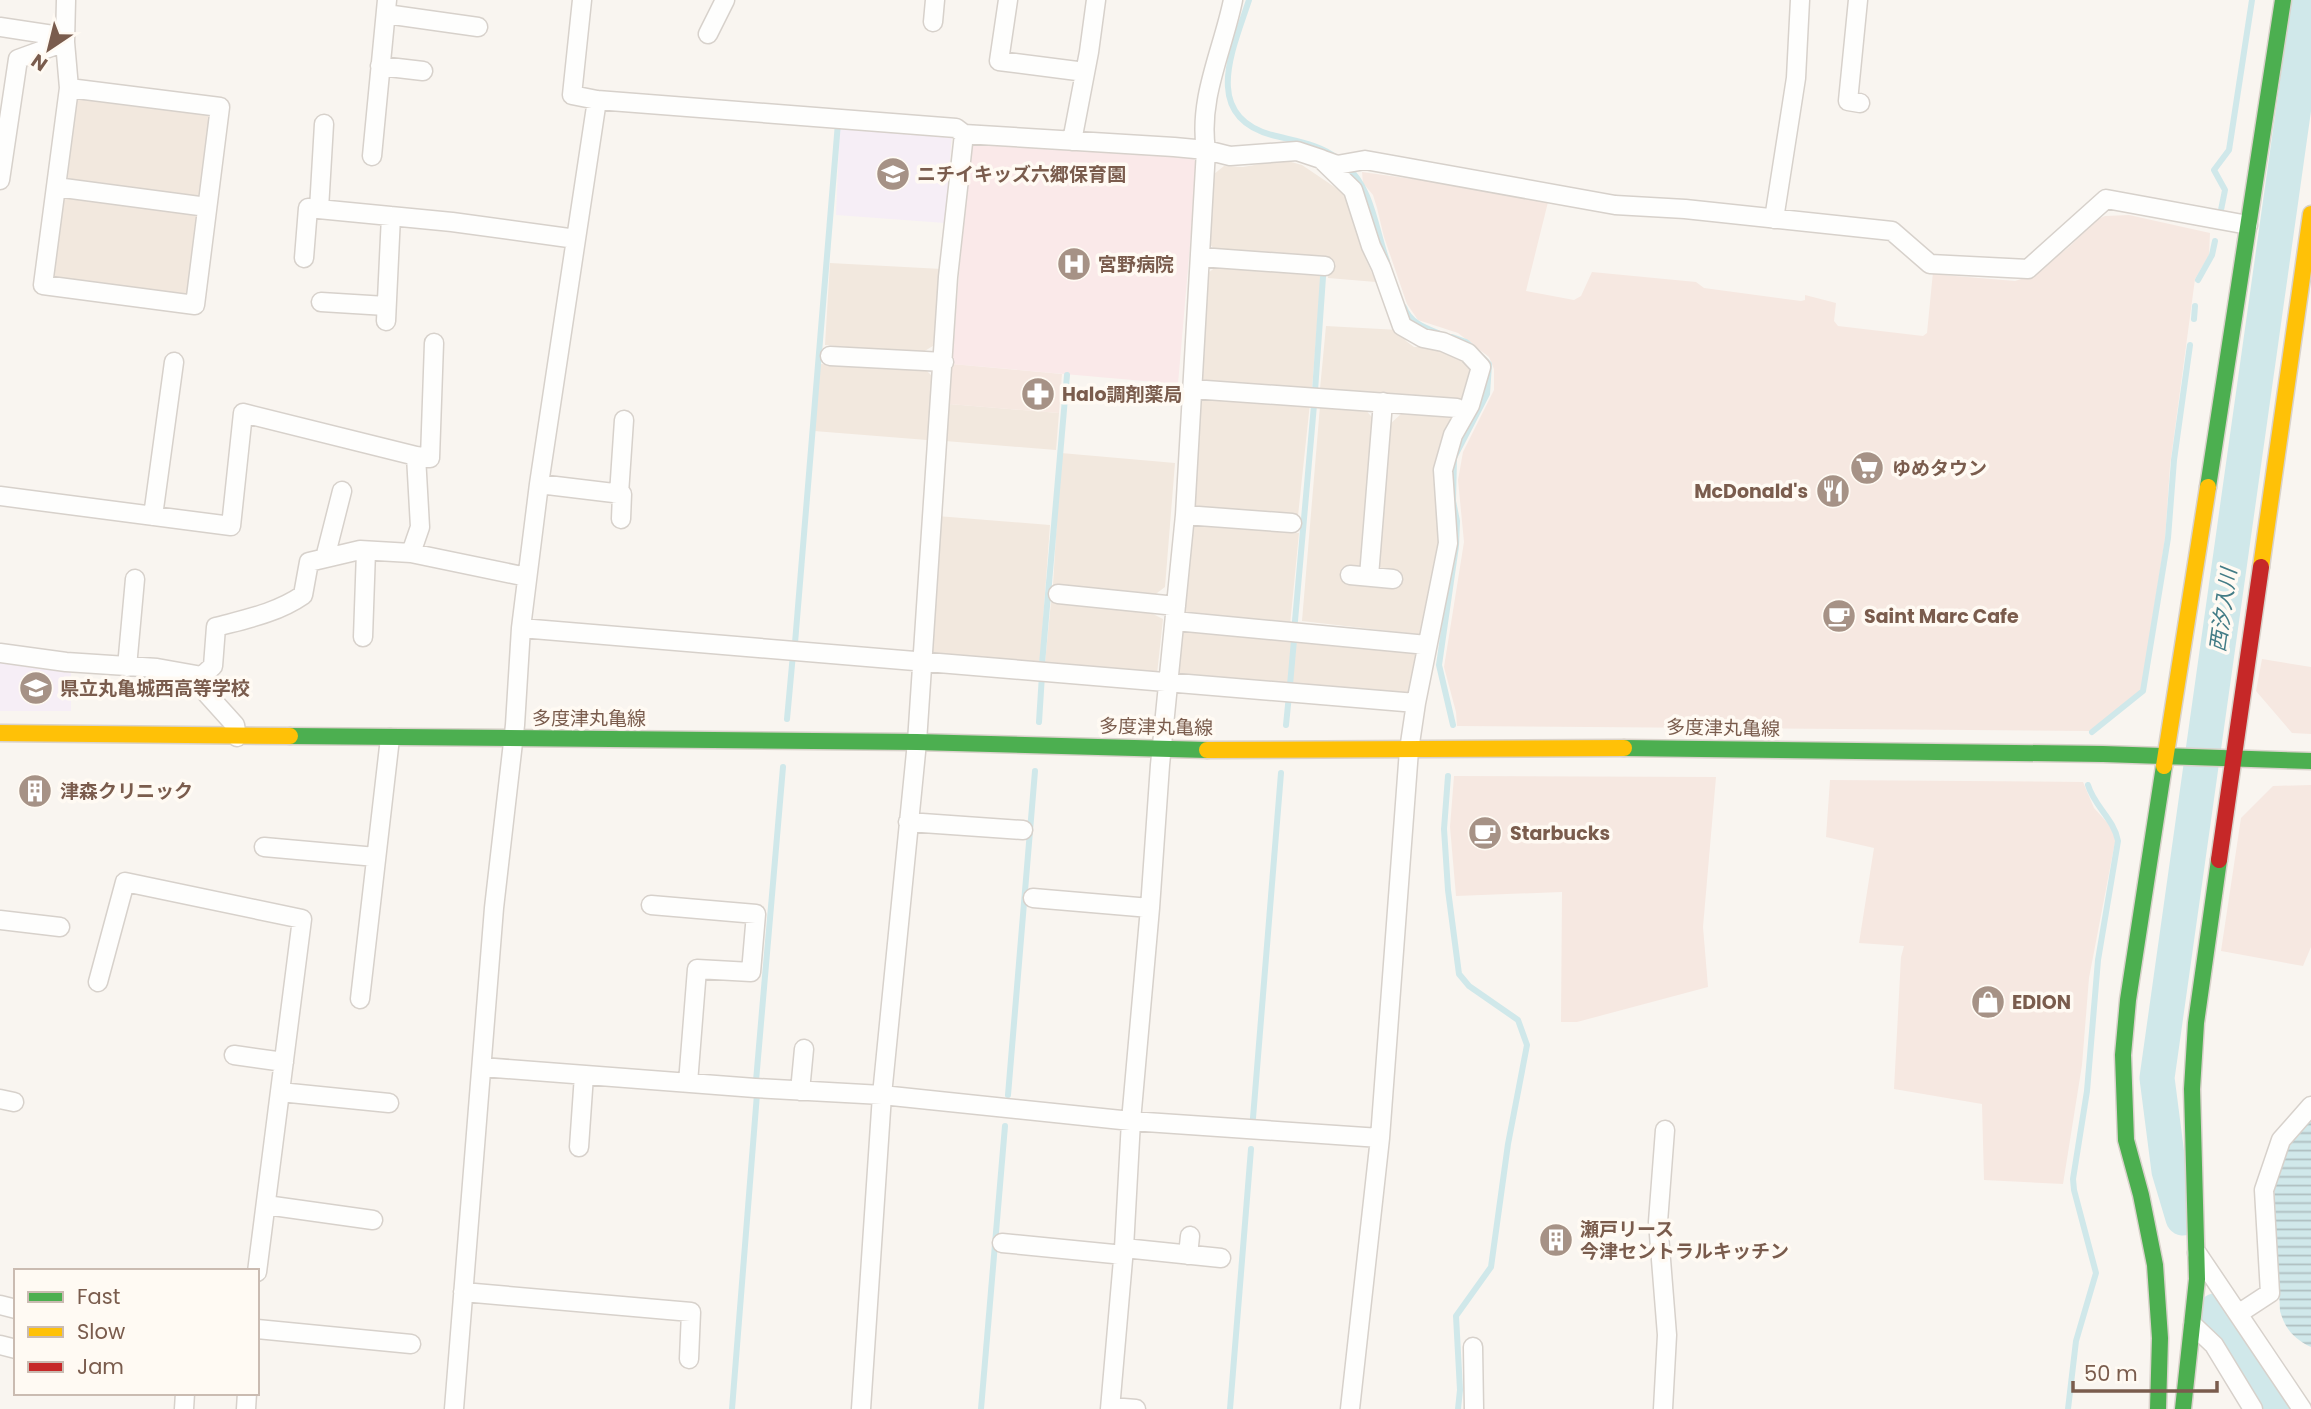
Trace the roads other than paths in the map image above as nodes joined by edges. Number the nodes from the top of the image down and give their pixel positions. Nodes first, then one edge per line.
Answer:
1 (66, 0) edge
2 (582, 0) edge
3 (725, 0) edge
4 (935, 0) edge
5 (1008, 0) edge
6 (1096, 0) edge
7 (1233, 0) edge
8 (1800, 0) edge
9 (1858, 0) edge
10 (2283, 0) edge
11 (386, 7) edge
12 (933, 22) dead end
13 (0, 27) edge
14 (478, 27) dead end
15 (708, 34) dead end
16 (65, 41) junction
17 (380, 66) junction
18 (423, 71) dead end
19 (1085, 72) junction
20 (69, 88) junction
21 (597, 100) junction
22 (1860, 103) dead end
23 (324, 124) dead end
24 (964, 134) junction
25 (1072, 141) junction
26 (1206, 150) junction
27 (372, 156) dead end
28 (1329, 162) junction
29 (0, 180) edge
30 (56, 187) junction
31 (207, 207) junction
32 (319, 209) junction
33 (2311, 214) edge
34 (391, 216) junction
35 (1774, 219) junction
36 (2248, 225) junction
37 (576, 239) junction
38 (1200, 257) junction
39 (304, 258) dead end
40 (1325, 266) dead end
41 (321, 302) dead end
42 (434, 342) dead end
43 (830, 356) dead end
44 (174, 362) dead end
45 (944, 362) junction
46 (1192, 389) junction
47 (1383, 402) junction
48 (1457, 408) dead end
49 (624, 420) dead end
50 (416, 456) junction
51 (539, 484) junction
52 (342, 491) dead end
53 (619, 494) junction
54 (0, 496) edge
55 (1185, 515) junction
56 (153, 516) junction
57 (621, 519) dead end
58 (1292, 523) dead end
59 (366, 551) junction
60 (411, 554) junction
61 (325, 558) junction
62 (1350, 575) dead end
63 (1369, 576) junction
64 (527, 577) junction
65 (135, 579) dead end
66 (1393, 579) dead end
67 (1058, 594) dead end
68 (1175, 613) junction
69 (522, 628) junction
70 (363, 637) dead end
71 (1427, 645) junction
72 (0, 653) edge
73 (923, 662) junction
74 (127, 667) junction
75 (202, 676) junction
76 (1169, 682) junction
77 (1416, 703) junction
78 (0, 733) edge
79 (237, 737) junction
80 (390, 738) junction
81 (513, 739) junction
82 (917, 742) junction
83 (1162, 750) junction
84 (1409, 750) junction
85 (2164, 756) junction
86 (2233, 760) junction
87 (2311, 761) edge
88 (908, 822) junction
89 (1023, 830) dead end
90 (264, 847) dead end
91 (376, 857) junction
92 (1033, 898) dead end
93 (650, 905) dead end
94 (1150, 908) junction
95 (0, 920) edge
96 (60, 927) dead end
97 (98, 982) dead end
98 (360, 999) dead end
99 (804, 1049) dead end
100 (234, 1055) dead end
101 (284, 1062) junction
102 (482, 1067) junction
103 (584, 1075) junction
104 (688, 1083) junction
105 (800, 1091) junction
106 (280, 1092) junction
107 (882, 1095) junction
108 (389, 1103) dead end
109 (2311, 1106) edge
110 (1131, 1121) junction
111 (1665, 1130) dead end
112 (1380, 1138) junction
113 (579, 1147) dead end
114 (266, 1205) junction
115 (373, 1220) dead end
116 (1190, 1236) dead end
117 (1002, 1243) dead end
118 (1124, 1251) junction
119 (2197, 1253) junction
120 (1188, 1255) junction
121 (1221, 1258) dead end
122 (257, 1269) edge
123 (463, 1292) junction
124 (2238, 1314) junction
125 (2193, 1325) junction
126 (259, 1329) edge
127 (411, 1344) dead end
128 (1473, 1347) dead end
129 (689, 1359) dead end
130 (1110, 1408) edge
131 (454, 1409) edge
132 (861, 1409) edge
133 (1136, 1409) edge
134 (1350, 1409) edge
135 (1474, 1409) edge
136 (1662, 1409) edge
137 (2158, 1409) edge
138 (2183, 1409) edge
139 (2253, 1409) edge
140 (2302, 1409) edge

1 - 16 street
2 - 21 street
3 - 15 street
4 - 12 street
5 - 19 street
6 - 19 street
7 - 26 street
8 - 35 street
9 - 22 street
10 - 36 street
11 - 14 street
11 - 17 street
13 - 16 street
16 - 20 street
16 - 29 street
17 - 18 street
17 - 27 street
19 - 25 street
20 - 30 street
20 - 31 street
21 - 24 street
21 - 37 street
23 - 32 street
24 - 25 street
24 - 45 street
25 - 26 street
26 - 28 street
26 - 38 street
28 - 35 street
28 - 71 street
30 - 31 street
30 - 31 street
32 - 34 street
32 - 39 street
33 - 86 street
34 - 37 street
34 - 41 street
35 - 36 street
36 - 85 street
37 - 51 street
38 - 40 street
38 - 46 street
42 - 50 street
43 - 45 street
44 - 56 street
45 - 73 street
46 - 47 street
46 - 55 street
47 - 48 street
47 - 63 street
49 - 53 street
50 - 56 street
50 - 60 street
51 - 53 street
51 - 64 street
52 - 61 street
53 - 57 street
54 - 56 street
55 - 58 street
55 - 68 street
59 - 60 street
59 - 61 street
59 - 70 street
60 - 64 street
61 - 75 street
62 - 63 street
63 - 66 street
64 - 69 street
65 - 74 street
67 - 68 street
68 - 71 street
68 - 76 street
69 - 73 street
69 - 81 street
71 - 77 street
72 - 74 street
73 - 76 street
73 - 82 street
74 - 75 street
75 - 79 street
76 - 77 street
76 - 83 street
77 - 84 street
78 - 79 street, 多度津丸亀線
79 - 80 street, 多度津丸亀線
80 - 81 street, 多度津丸亀線
80 - 91 street
81 - 82 street, 多度津丸亀線
81 - 102 street
82 - 83 street, 多度津丸亀線
82 - 88 street
83 - 84 street, 多度津丸亀線
83 - 94 street
84 - 85 street, 多度津丸亀線
84 - 112 street
85 - 86 street, 多度津丸亀線
85 - 137 street
86 - 87 street, 多度津丸亀線
86 - 119 street
88 - 89 street
88 - 107 street
90 - 91 street
91 - 98 street
92 - 94 street
93 - 104 street
94 - 110 street
95 - 96 street
97 - 101 street
99 - 105 street
100 - 101 street
101 - 106 street
102 - 103 street
102 - 123 street
103 - 104 street
103 - 113 street
104 - 105 street
105 - 107 street
106 - 108 street
106 - 114 street
107 - 110 street
107 - 132 street
109 - 124 street
110 - 112 street
110 - 118 street
111 - 136 street
112 - 134 street
114 - 115 street
114 - 122 street
116 - 120 street
117 - 118 street
118 - 120 street
118 - 130 street
119 - 124 street
119 - 125 street
120 - 121 street
123 - 129 street
123 - 131 street
124 - 140 street
125 - 138 street
125 - 139 street
126 - 127 street
128 - 135 street
130 - 133 street

